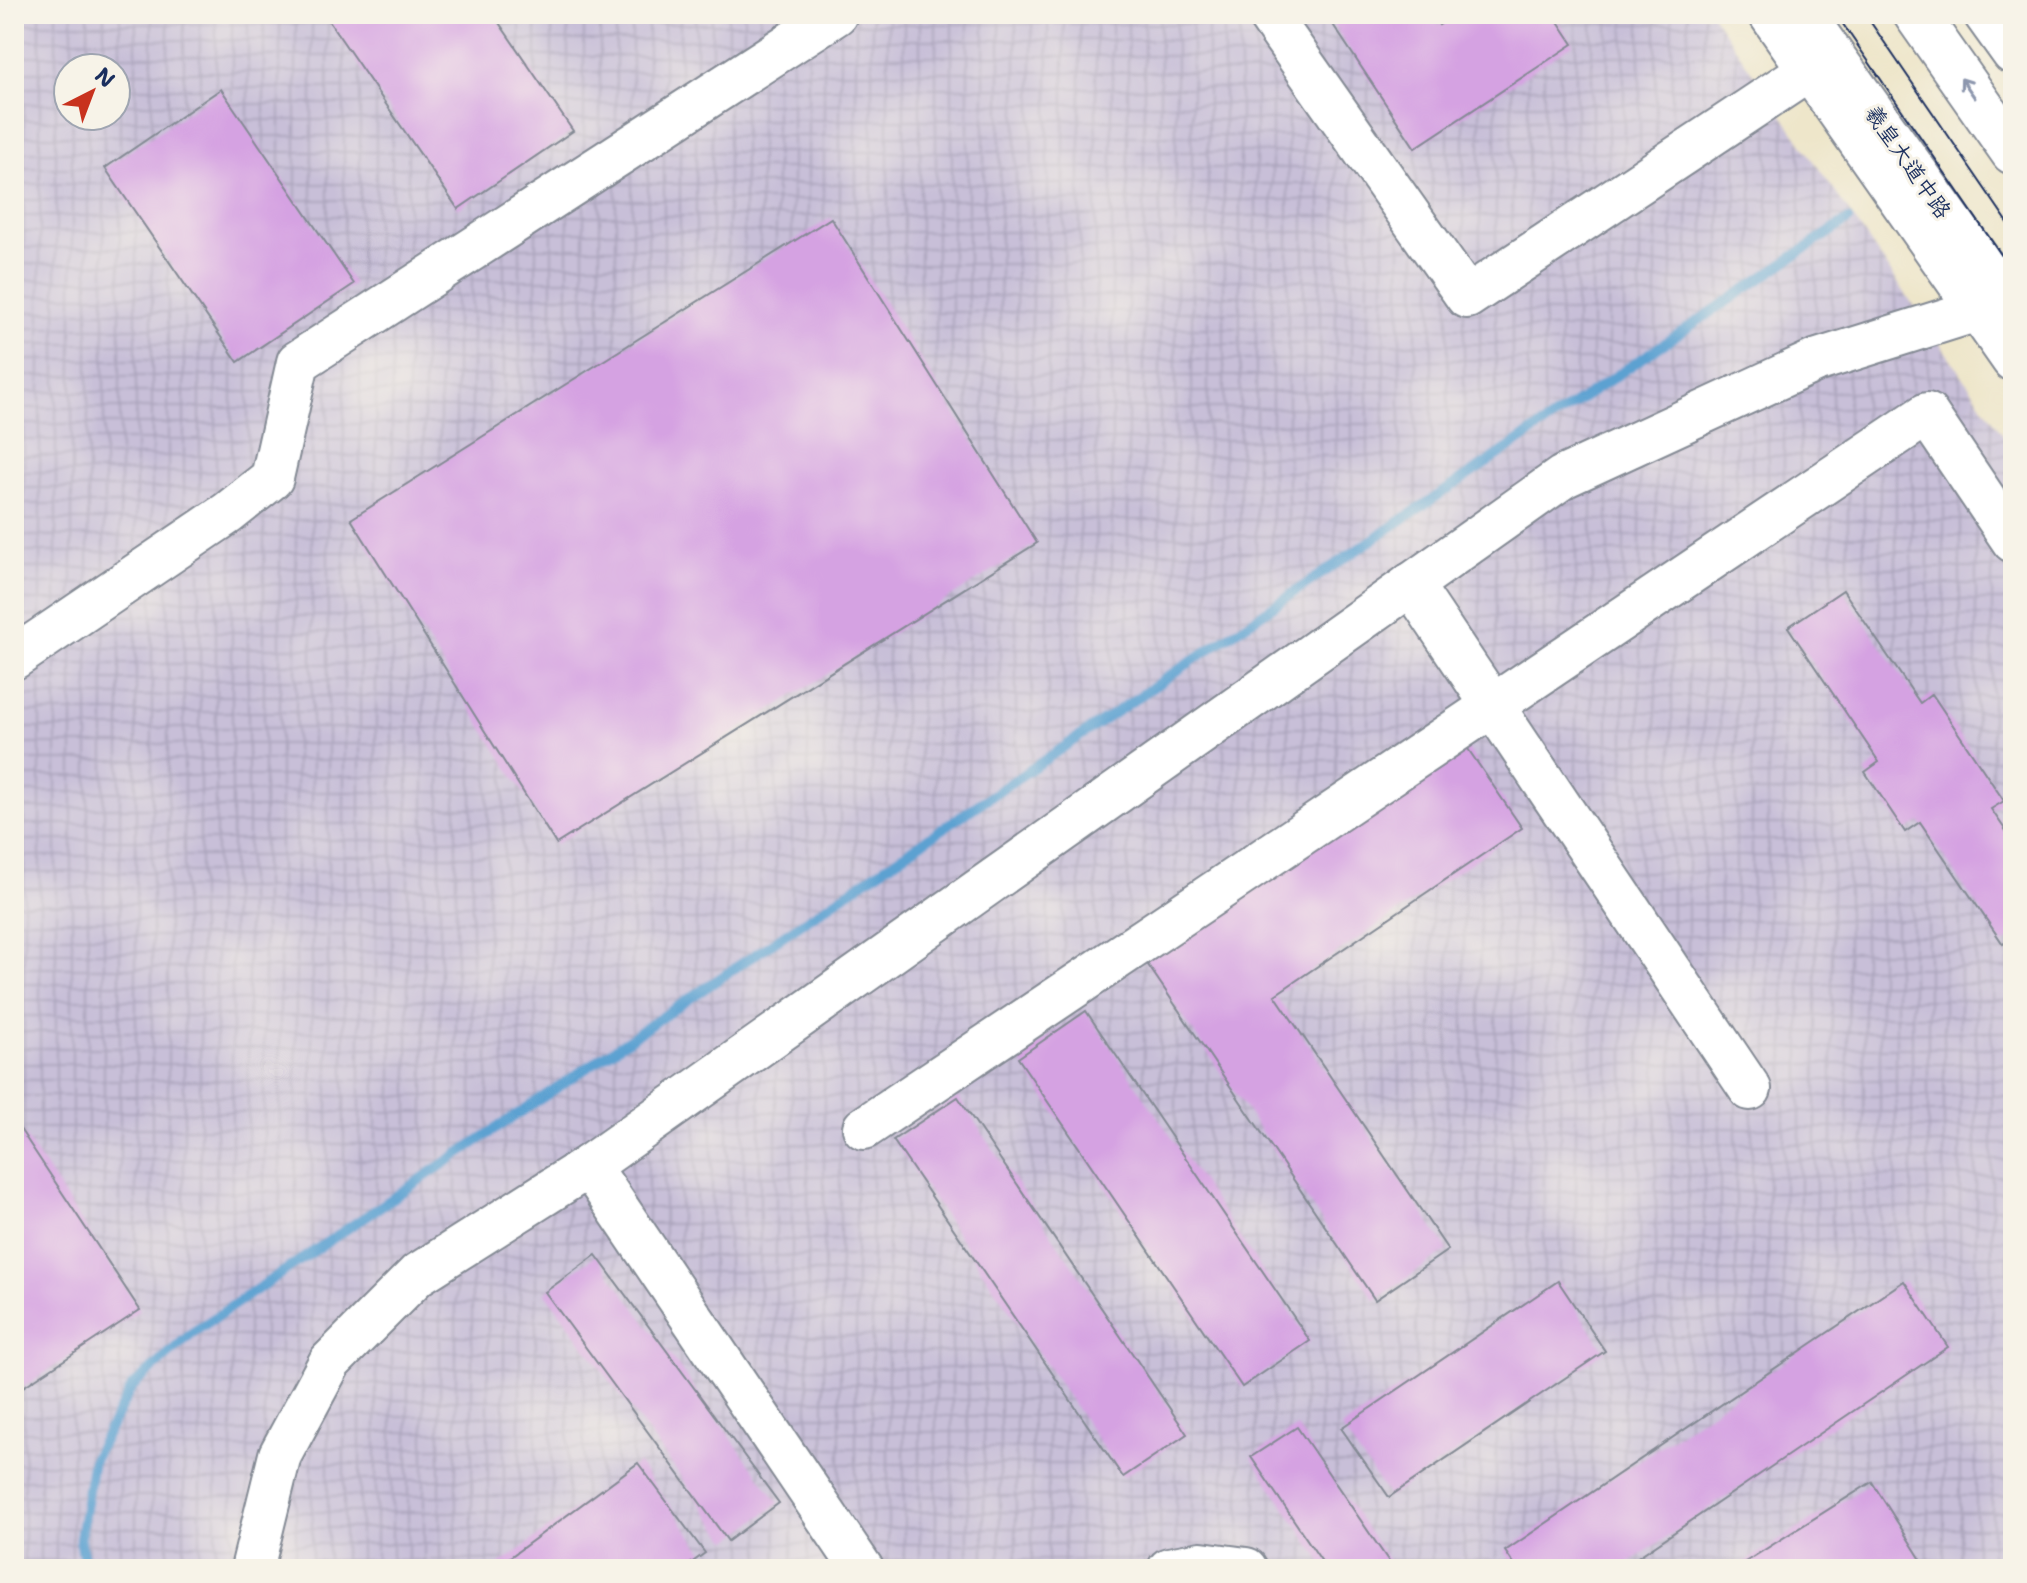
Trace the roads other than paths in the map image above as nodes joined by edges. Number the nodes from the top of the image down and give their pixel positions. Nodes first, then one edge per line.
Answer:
1 (836, 14) edge
2 (1268, 14) edge
3 (1770, 14) edge
4 (1802, 14) edge
5 (1916, 14) edge
6 (1985, 14) edge
7 (2013, 53) edge
8 (1821, 64) junction
9 (2013, 152) edge
10 (2000, 307) edge
11 (2013, 360) edge
12 (2013, 541) edge
13 (1411, 584) junction
14 (14, 658) edge
15 (1493, 706) junction
16 (1750, 1089) dead end
17 (864, 1128) dead end
18 (589, 1166) junction
19 (252, 1569) edge
20 (862, 1569) edge
21 (1169, 1569) edge
22 (1246, 1569) edge

1 - 14 street
2 - 8 street
3 - 8 street
4 - 8 main road, 羲皇大道中路
9 -> 5 main road
6 - 7 street
8 - 10 main road, 羲皇大道中路
10 - 11 street
10 - 13 street
12 - 15 street
13 - 15 street
13 - 18 street
15 - 16 street
15 - 17 street
18 - 19 street
18 - 20 street
21 - 22 street

